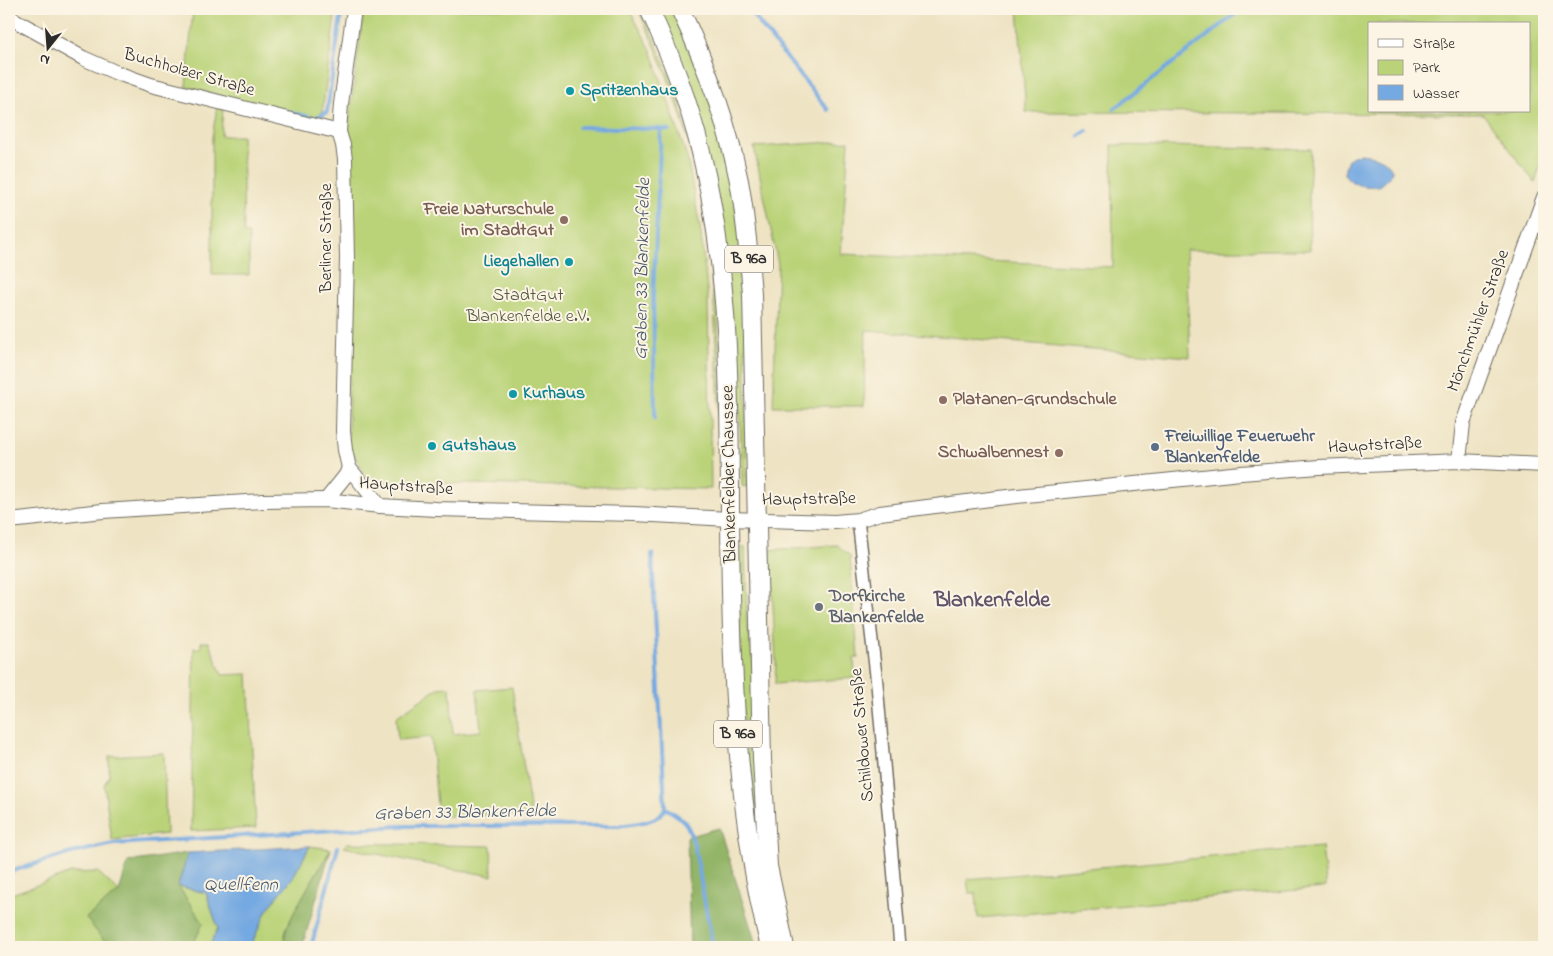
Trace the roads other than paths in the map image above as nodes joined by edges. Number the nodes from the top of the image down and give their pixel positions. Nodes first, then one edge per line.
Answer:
1 (354, 9) edge
2 (649, 9) edge
3 (680, 9) edge
4 (9, 17) edge
5 (339, 132) junction
6 (1544, 197) edge
7 (1458, 461) junction
8 (1544, 465) edge
9 (349, 468) junction
10 (326, 500) junction
11 (380, 506) junction
12 (730, 519) junction
13 (757, 519) junction
14 (858, 520) junction
15 (9, 521) edge
16 (770, 947) edge
17 (785, 947) edge
18 (900, 947) edge

1 - 5 street, Berliner Straße
2 - 12 main road, Blankenfelder Chaussee / B 96a
3 - 13 main road, Blankenfelder Chaussee / B 96a
4 - 5 street, Buchholzer Straße
5 - 9 street, Berliner Straße
6 - 7 street, Mönchmühler Straße
7 - 8 street, Hauptstraße
7 - 14 street, Hauptstraße
9 - 10 street
9 - 11 street, Berliner Straße
10 - 11 street, Hauptstraße
10 - 15 street, Hauptstraße
11 - 12 street, Hauptstraße
12 - 13 street, Hauptstraße
12 - 16 main road, Blankenfelder Chaussee / B 96a
13 - 14 street, Hauptstraße
13 - 17 main road, Blankenfelder Chaussee / B 96a
14 - 18 street, Schildower Straße

